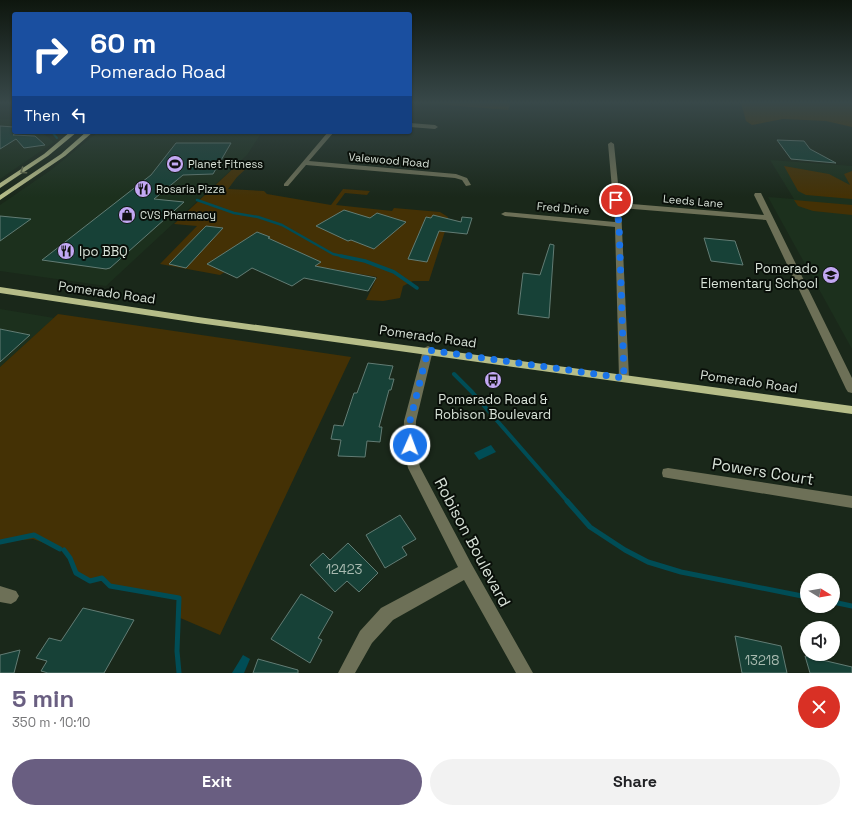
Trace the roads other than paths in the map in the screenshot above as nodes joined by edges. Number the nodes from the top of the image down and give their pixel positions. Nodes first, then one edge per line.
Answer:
1 (72, 134) edge
2 (88, 134) edge
3 (329, 134) edge
4 (611, 144) dead end
5 (305, 163) junction
6 (286, 185) dead end
7 (468, 185) dead end
8 (0, 186) edge
9 (758, 195) dead end
10 (0, 198) edge
11 (617, 205) junction
12 (505, 214) dead end
13 (768, 218) junction
14 (619, 224) junction
15 (0, 290) edge
16 (428, 350) junction
17 (624, 378) junction
18 (852, 389) edge
19 (852, 410) edge
20 (668, 474) dead end
21 (852, 502) edge
22 (467, 570) junction
23 (346, 673) edge
24 (525, 673) edge

1 -> 8 main road
2 - 10 main road
3 - 5 street
4 - 11 street
5 - 6 street
5 - 7 street, Valewood Road
9 - 13 street
11 - 13 street, Leeds Lane
11 - 14 street
12 - 14 street, Fred Drive
13 - 18 street
14 - 17 street
15 - 16 main road, Pomerado Road
16 - 17 main road, Pomerado Road
16 - 22 street, Robison Boulevard
17 - 19 main road, Pomerado Road
20 - 21 street, Powers Court
22 - 23 street
22 - 24 street, Robison Boulevard

